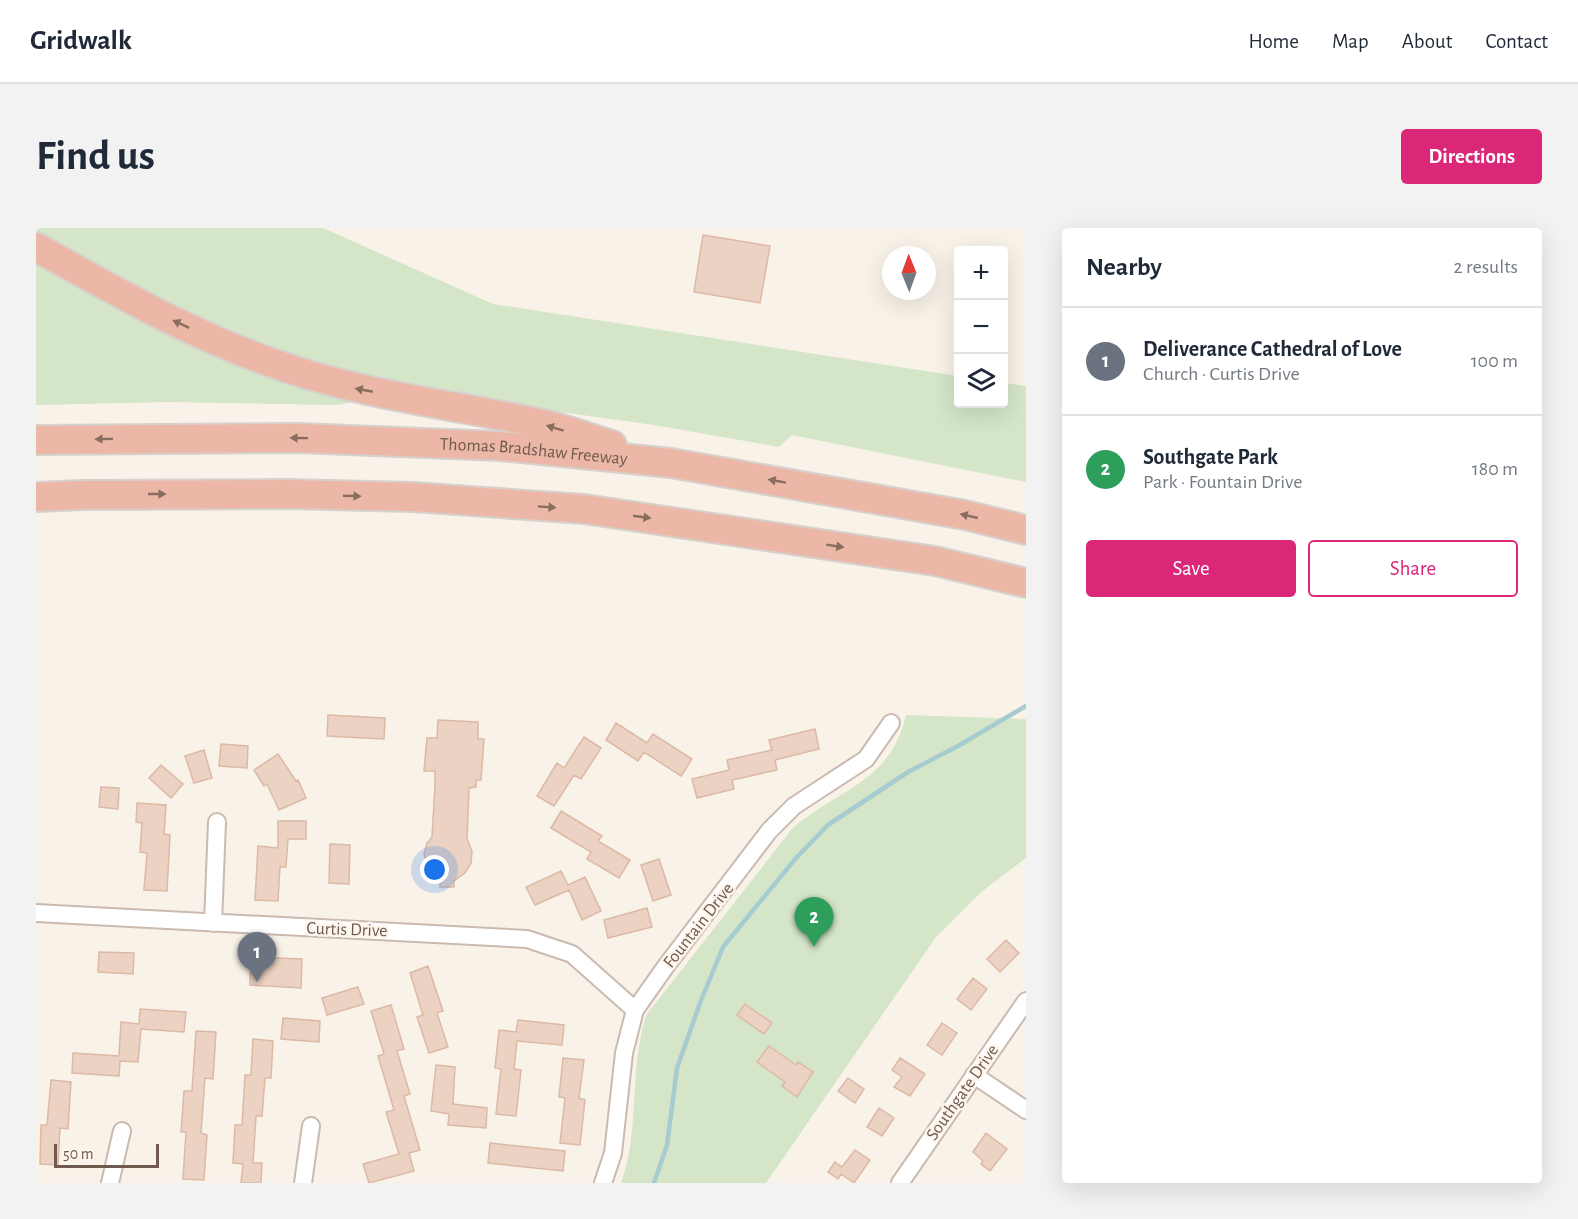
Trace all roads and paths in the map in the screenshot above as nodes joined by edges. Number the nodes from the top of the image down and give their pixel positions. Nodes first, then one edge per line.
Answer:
1 (36, 247) edge
2 (36, 440) edge
3 (671, 463) junction
4 (36, 497) edge
5 (1026, 530) edge
6 (1026, 584) edge
7 (891, 723) dead end
8 (217, 822) dead end
9 (36, 913) edge
10 (213, 923) junction
11 (1026, 1001) edge
12 (635, 1010) junction
13 (974, 1075) junction
14 (1026, 1110) edge
15 (311, 1126) dead end
16 (122, 1131) dead end
17 (110, 1183) edge
18 (303, 1183) edge
19 (603, 1183) edge
20 (900, 1183) edge

3 -> 1 highway
3 -> 2 highway, Thomas Bradshaw Freeway
5 -> 3 highway, Thomas Bradshaw Freeway
4 -> 6 highway
7 - 12 street, Fountain Drive
8 - 10 street
9 - 10 street, Curtis Drive
10 - 12 street, Curtis Drive
11 - 13 street, Southgate Drive
12 - 19 street, Fountain Drive
13 - 14 street
13 - 20 street, Southgate Drive
15 - 18 street
16 - 17 street

